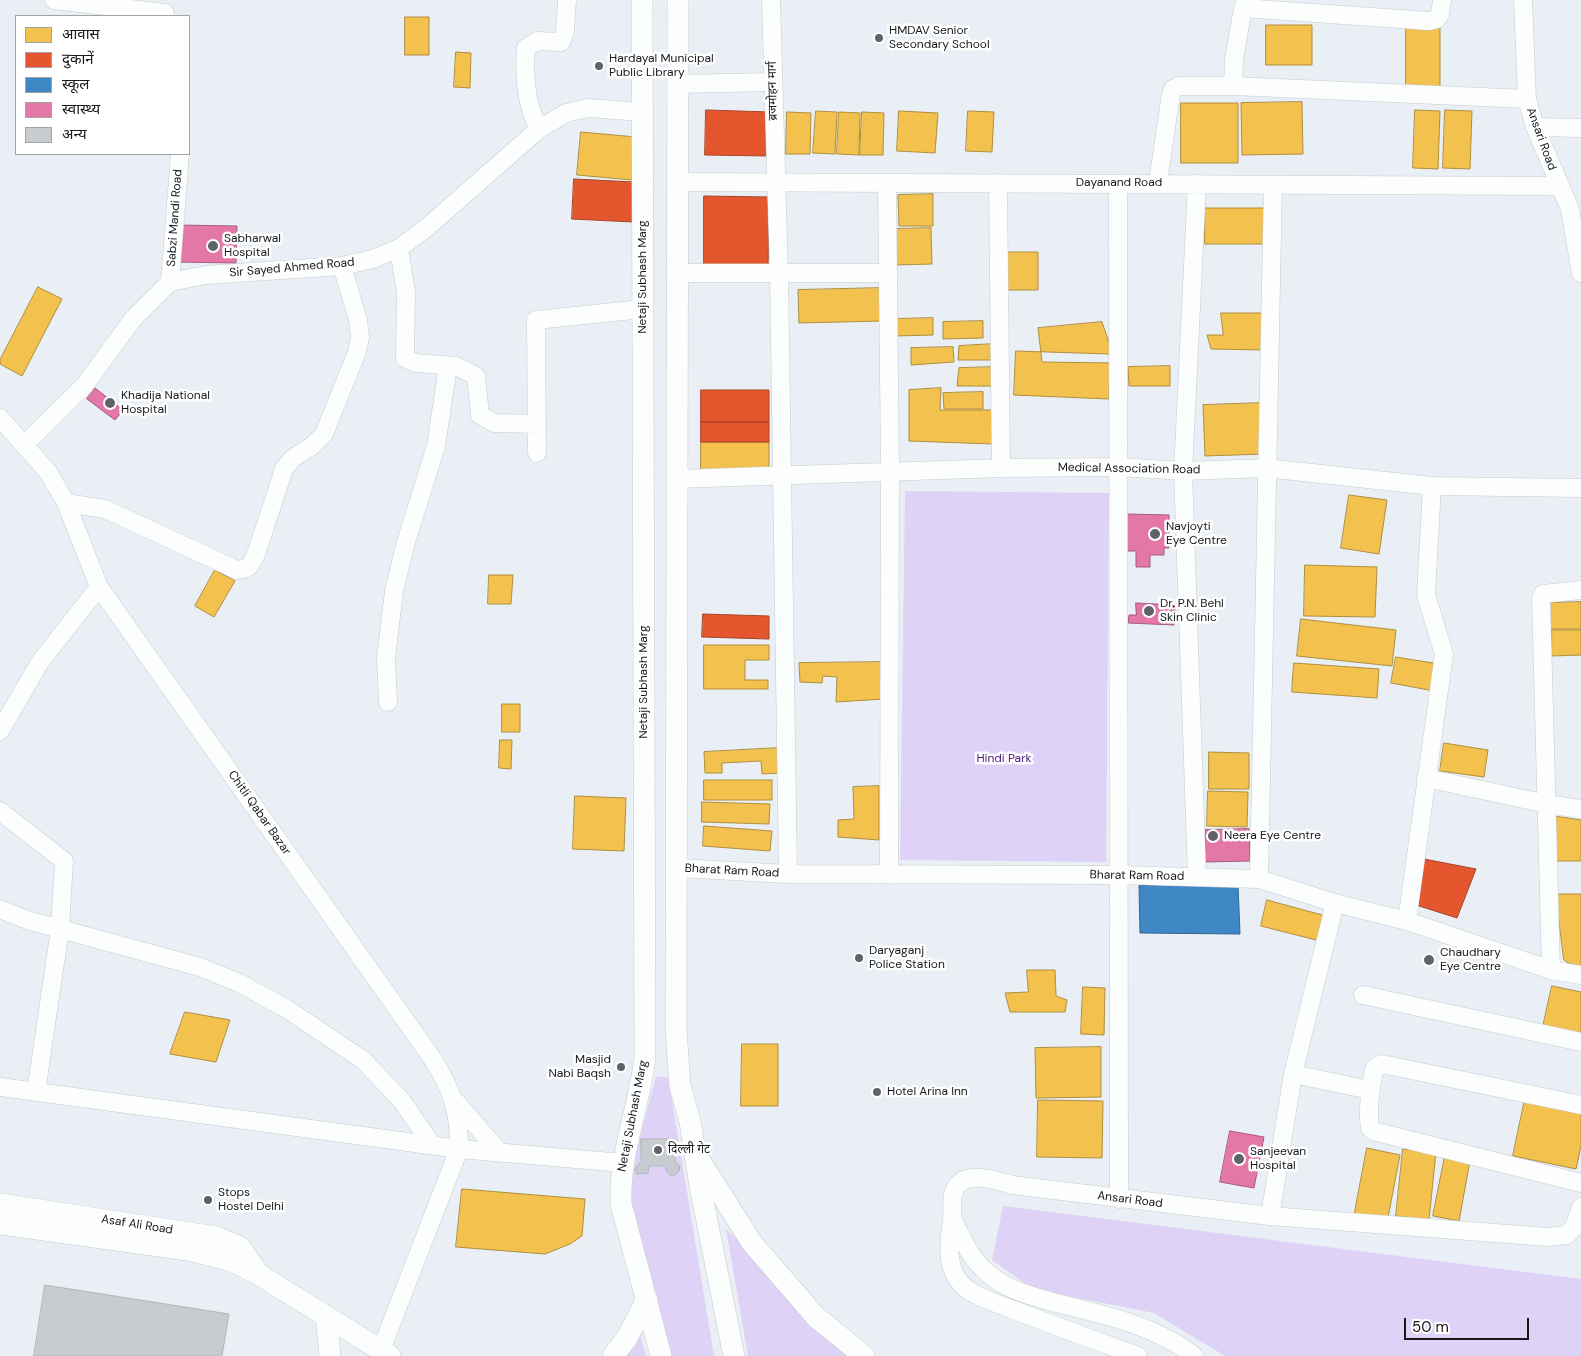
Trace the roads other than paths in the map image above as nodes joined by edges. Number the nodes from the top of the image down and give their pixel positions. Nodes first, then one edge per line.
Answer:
1 (54, 0) edge
2 (567, 0) edge
3 (642, 0) edge
4 (678, 0) edge
5 (771, 0) edge
6 (1442, 0) edge
7 (1523, 0) edge
8 (1244, 4) edge
9 (165, 10) edge
10 (773, 82) junction
11 (678, 84) junction
12 (1233, 86) junction
13 (1527, 99) junction
14 (642, 112) junction
15 (1535, 127) junction
16 (539, 128) junction
17 (1581, 128) edge
18 (180, 155) edge
19 (679, 182) junction
20 (775, 182) junction
21 (1158, 182) junction
22 (887, 183) junction
23 (998, 183) junction
24 (1118, 184) junction
25 (1197, 184) junction
26 (1273, 184) junction
27 (1558, 186) junction
28 (1575, 210) edge
29 (399, 248) junction
30 (342, 266) junction
31 (1581, 271) edge
32 (678, 272) junction
33 (778, 272) junction
34 (887, 274) junction
35 (170, 282) junction
36 (643, 309) junction
37 (448, 366) junction
38 (0, 418) edge
39 (537, 424) junction
40 (25, 444) junction
41 (537, 453) dead end
42 (1119, 467) junction
43 (1001, 468) junction
44 (1266, 468) junction
45 (1183, 470) junction
46 (890, 471) junction
47 (781, 475) junction
48 (677, 479) junction
49 (1432, 486) junction
50 (1581, 488) edge
51 (66, 503) junction
52 (99, 587) junction
53 (1581, 590) edge
54 (388, 702) dead end
55 (1, 729) edge
56 (1426, 778) junction
57 (1547, 804) junction
58 (1581, 809) edge
59 (0, 810) edge
60 (678, 868) junction
61 (788, 874) junction
62 (889, 875) junction
63 (1119, 875) junction
64 (1197, 877) junction
65 (1258, 879) junction
66 (1334, 902) junction
67 (0, 909) edge
68 (1407, 921) junction
69 (60, 929) junction
70 (1551, 970) junction
71 (1581, 975) edge
72 (1363, 995) dead end
73 (1581, 1042) edge
74 (1293, 1074) junction
75 (0, 1087) edge
76 (1370, 1090) junction
77 (36, 1092) junction
78 (456, 1102) junction
79 (1581, 1105) edge
80 (432, 1145) junction
81 (460, 1149) junction
82 (500, 1153) junction
83 (696, 1154) junction
84 (623, 1163) junction
85 (1581, 1183) edge
86 (1120, 1199) junction
87 (0, 1204) edge
88 (1581, 1207) edge
89 (1270, 1216) junction
90 (953, 1220) junction
91 (0, 1224) edge
92 (1574, 1237) edge
93 (258, 1274) junction
94 (647, 1299) junction
95 (326, 1316) junction
96 (386, 1353) edge
97 (330, 1356) edge
98 (613, 1356) edge
99 (661, 1356) edge
100 (734, 1356) edge
101 (864, 1356) edge
102 (1138, 1356) edge
103 (1194, 1356) edge

1 - 9 street
2 - 16 street
3 - 14 main road, Netaji Subhash Marg
4 - 11 main road
5 - 10 street, ब्रजमोहन मार्ग
6 - 8 street
7 - 13 street, Ansari Road
8 - 12 street
10 - 11 street
10 - 20 street, ब्रजमोहन मार्ग
11 - 19 main road
12 - 13 street
12 - 21 street
13 - 15 street, Ansari Road
14 - 16 street, Sir Sayed Ahmed Road
14 - 36 main road, Netaji Subhash Marg
15 - 17 street
15 - 27 street, Ansari Road
16 - 29 street, Sir Sayed Ahmed Road
18 - 35 street, Sabzi Mandi Road
19 - 20 street, Dayanand Road
19 - 32 main road
20 - 22 street, Dayanand Road
20 - 33 street, ब्रजमोहन मार्ग
21 - 24 street, Dayanand Road
21 - 25 street, Dayanand Road
22 - 23 street, Dayanand Road
22 - 34 street
23 - 24 street, Dayanand Road
23 - 43 street
24 - 42 street
25 - 26 street, Dayanand Road
25 - 45 street
26 - 27 street, Dayanand Road
26 - 44 street
27 - 28 street, Ansari Road
28 - 31 street, Ansari Road
29 - 30 street, Sir Sayed Ahmed Road
29 - 37 street
30 - 35 street, Sir Sayed Ahmed Road
30 - 51 street
32 - 33 street
32 - 48 main road
33 - 34 street
33 - 47 street, ब्रजमोहन मार्ग
34 - 46 street
35 - 40 street
36 - 39 street
36 - 84 main road, Netaji Subhash Marg
37 - 39 street
37 - 54 street
38 - 40 street, Chitli Qabar Bazar
39 - 41 street
40 - 51 street, Chitli Qabar Bazar
42 - 43 street, Medical Association Road
42 - 45 street, Medical Association Road
42 - 63 street
43 - 46 street, Medical Association Road
44 - 45 street, Medical Association Road
44 - 49 street, Medical Association Road
44 - 65 street
45 - 64 street
46 - 47 street, Medical Association Road
46 - 62 street
47 - 48 street, Medical Association Road
47 - 61 street, ब्रजमोहन मार्ग
48 - 60 main road
49 - 50 street, Medical Association Road
49 - 56 street
51 - 52 street, Chitli Qabar Bazar
52 - 55 street
52 - 78 street, Chitli Qabar Bazar
53 - 57 street
56 - 57 street
56 - 68 street
57 - 58 street
57 - 70 street
59 - 69 street
60 - 61 street, Bharat Ram Road
60 - 83 main road
61 - 62 street, Bharat Ram Road
62 - 63 street, Bharat Ram Road
63 - 64 street, Bharat Ram Road
63 - 86 street
64 - 65 street, Bharat Ram Road
65 - 66 street, Bharat Ram Road
66 - 68 street, Bharat Ram Road
66 - 74 street
67 - 69 street
68 - 70 street, Bharat Ram Road
69 - 77 street
69 - 80 street
70 - 71 street, Bharat Ram Road
72 - 73 street
74 - 76 street
74 - 89 street
75 - 77 street
76 - 79 street
76 - 85 street
77 - 80 street
78 - 81 street, Chitli Qabar Bazar
78 - 82 street
80 - 81 street
81 - 82 street
81 - 96 street, Chitli Qabar Bazar
82 - 84 street
83 - 100 main road
83 - 101 main road
84 - 94 main road, Netaji Subhash Marg
86 - 89 street, Ansari Road
86 - 90 street, Ansari Road
87 - 93 main road, Asaf Ali Road
88 - 92 street, Ansari Road
89 - 92 street, Ansari Road
90 - 102 street, Ansari Road
90 - 103 street
91 - 93 main road, Asaf Ali Road
93 - 95 main road, Asaf Ali Road
94 - 98 main road
94 - 99 main road, Netaji Subhash Marg
95 - 96 main road, Asaf Ali Road
95 - 97 main road

